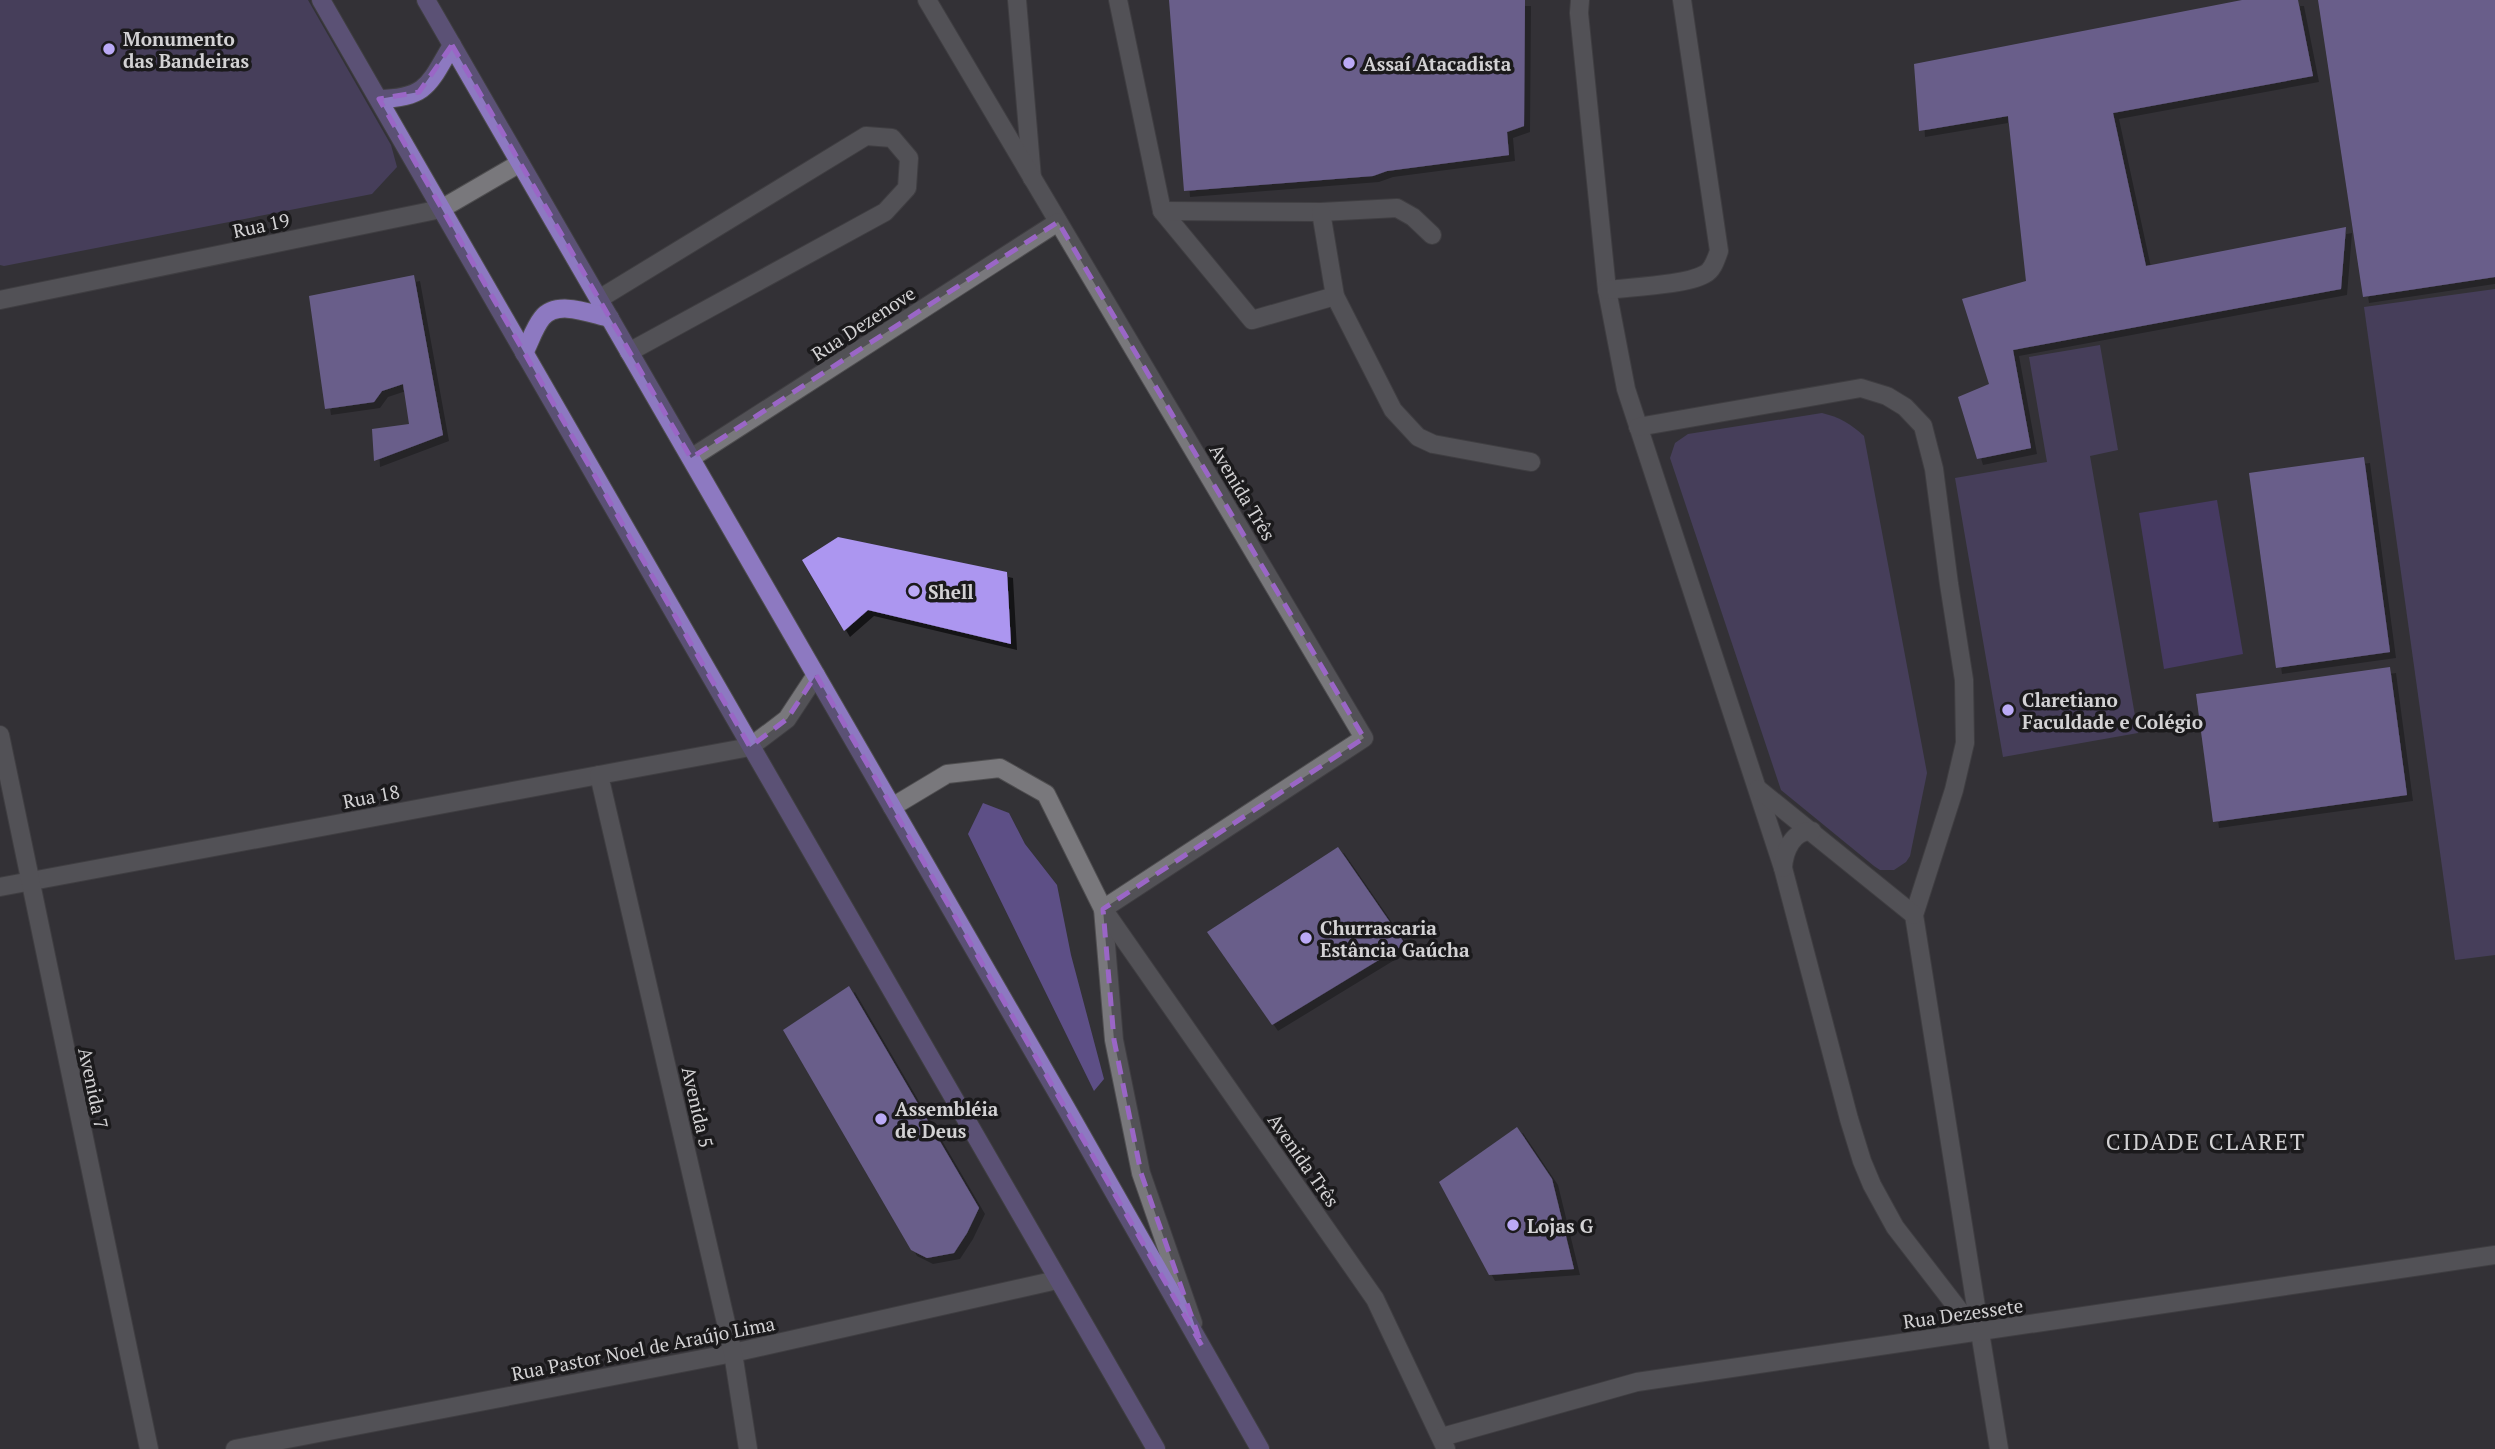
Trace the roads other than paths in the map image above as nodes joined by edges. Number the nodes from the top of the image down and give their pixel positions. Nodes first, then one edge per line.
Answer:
1 (321, 0) edge
2 (426, 0) edge
3 (926, 0) edge
4 (1017, 0) edge
5 (1118, 0) edge
6 (1580, 0) edge
7 (1682, 0) edge
8 (452, 45) junction
9 (379, 99) junction
10 (520, 163) junction
11 (1032, 178) junction
12 (441, 209) junction
13 (1162, 211) junction
14 (1321, 212) junction
15 (1058, 222) junction
16 (1432, 235) dead end
17 (1607, 290) junction
18 (1335, 296) junction
19 (599, 299) junction
20 (0, 300) edge
21 (610, 318) junction
22 (629, 352) junction
23 (524, 353) junction
24 (1638, 427) junction
25 (691, 458) junction
26 (1531, 462) dead end
27 (816, 675) junction
28 (0, 735) edge
29 (750, 747) junction
30 (599, 775) junction
31 (1758, 789) junction
32 (892, 807) junction
33 (1812, 831) junction
34 (1783, 868) junction
35 (29, 881) junction
36 (0, 887) edge
37 (1103, 909) junction
38 (1914, 915) junction
39 (2495, 1255) edge
40 (1057, 1280) junction
41 (1980, 1332) junction
42 (1202, 1346) junction
43 (733, 1353) junction
44 (1444, 1443) edge
45 (149, 1449) edge
46 (235, 1449) edge
47 (748, 1449) edge
48 (1156, 1449) edge
49 (1260, 1449) edge
50 (1999, 1449) edge

1 - 9 main road
2 - 8 main road
3 - 11 street, Avenida Três
4 - 11 street
5 - 13 street
6 - 17 street
7 - 17 street
8 - 9 main road
8 - 10 main road
9 - 12 main road
10 - 12 street, Rua 19
10 - 19 main road
11 - 15 street, Avenida Três
12 - 20 street, Rua 19
12 - 23 main road
13 - 14 street
13 - 18 street
14 - 16 street
14 - 18 street
15 - 25 street, Rua Dezenove
15 - 37 street, Avenida Três
17 - 24 street
18 - 26 street
19 - 21 main road
19 - 22 street
21 - 22 main road
21 - 23 main road
22 - 25 main road
23 - 29 main road
24 - 31 street
24 - 38 street
25 - 27 main road
27 - 29 street
27 - 32 main road
28 - 35 street, Avenida 7
29 - 30 street, Rua 18
29 - 40 main road
30 - 35 street, Rua 18
30 - 43 street, Avenida 5
31 - 33 street
31 - 34 street
32 - 37 street, Avenida Três
32 - 42 main road
33 - 34 street
33 - 38 street
34 - 41 street
35 - 36 street, Rua 18
35 - 45 street, Avenida 7
37 - 42 street
37 - 44 street, Avenida Três
38 - 41 street
39 - 41 street, Rua Dezessete
40 - 43 street, Rua Pastor Noel de Araújo Lima
40 - 48 main road
41 - 44 street, Rua Dezessete
41 - 50 street
42 - 49 main road
43 - 46 street, Rua Pastor Noel de Araújo Lima
43 - 47 street, Avenida 5

